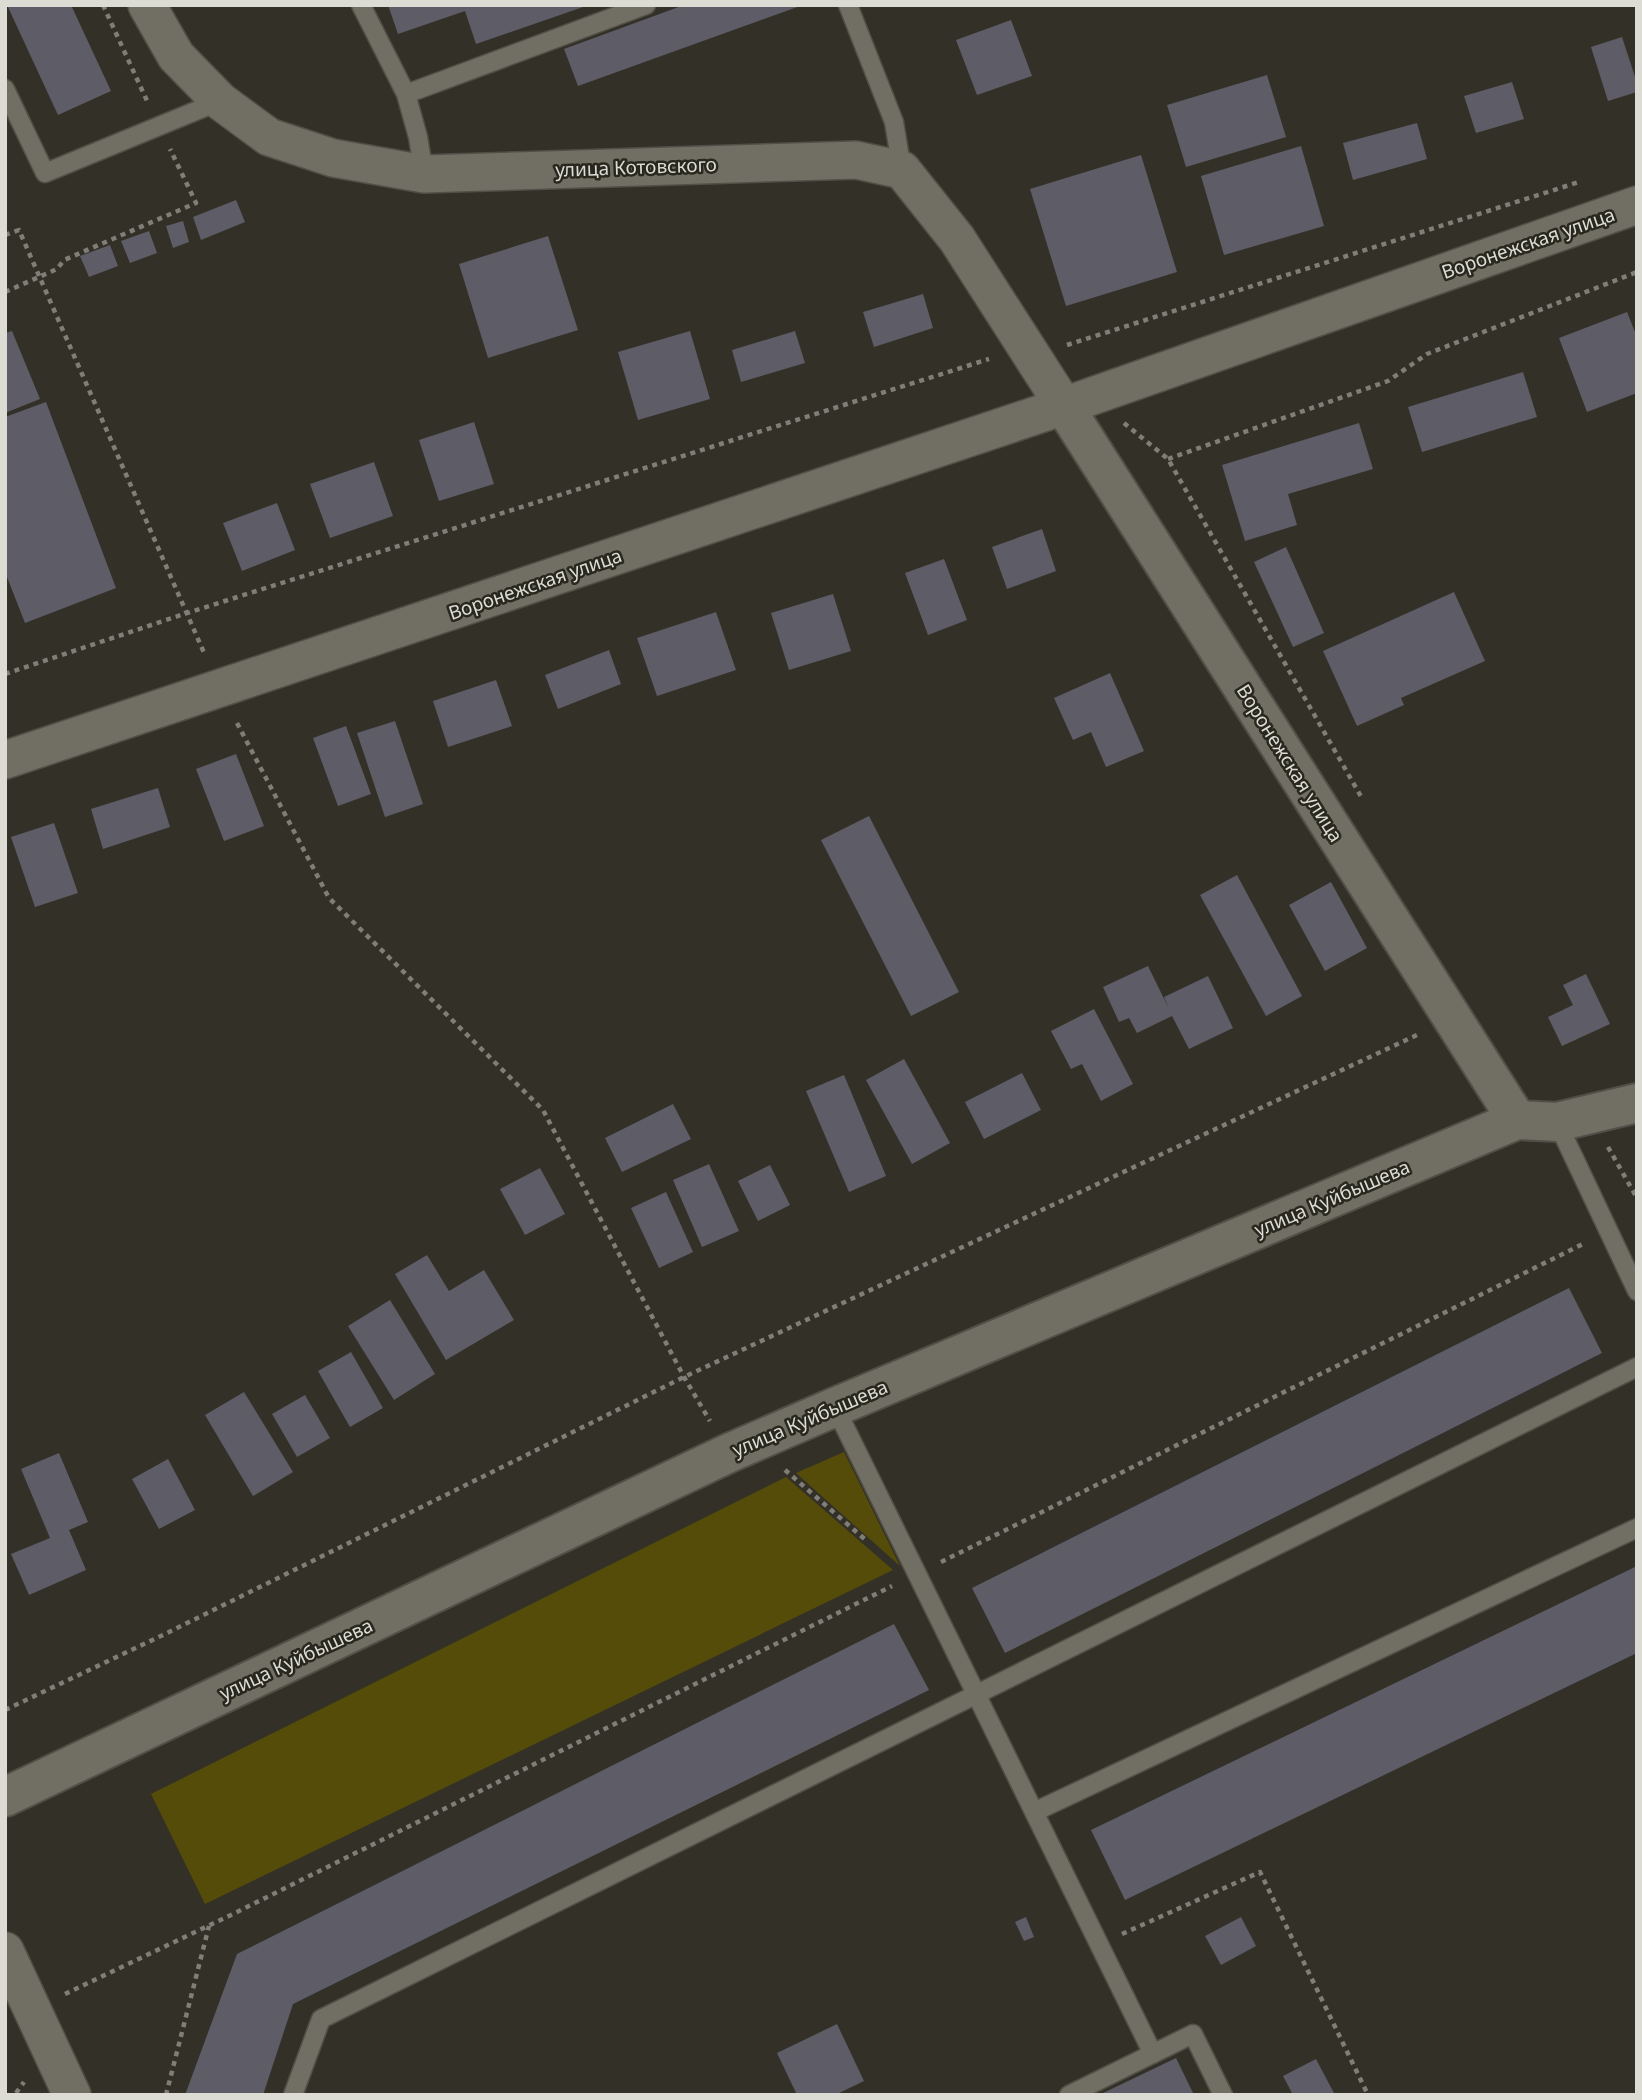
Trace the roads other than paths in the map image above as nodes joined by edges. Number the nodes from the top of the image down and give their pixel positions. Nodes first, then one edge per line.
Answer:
1 (147, 5) edge
2 (361, 5) edge
3 (646, 5) edge
4 (848, 5) edge
5 (5, 89) edge
6 (406, 94) junction
7 (220, 101) junction
8 (902, 170) junction
9 (424, 174) junction
10 (1637, 205) edge
11 (1077, 401) junction
12 (5, 760) edge
13 (1637, 1104) edge
14 (1574, 1118) junction
15 (1517, 1120) junction
16 (1637, 1291) edge
17 (1637, 1367) edge
18 (835, 1407) junction
19 (1637, 1528) edge
20 (976, 1694) junction
21 (5, 1797) edge
22 (1034, 1812) junction
23 (5, 1951) edge
24 (1153, 2054) junction
25 (72, 2095) edge
26 (293, 2095) edge
27 (1069, 2095) edge
28 (1223, 2095) edge

1 - 7 street, улица Котовского
2 - 6 lane
3 - 6 lane
4 - 8 lane
5 - 7 lane
6 - 9 lane
7 - 9 street, улица Котовского
8 - 9 street, улица Котовского
8 - 11 street
10 - 11 street, Воронежская улица
11 - 12 street, Воронежская улица
11 - 15 street, Воронежская улица
13 - 14 street, улица Куйбышева
14 - 15 street, улица Куйбышева
14 - 16 lane
15 - 18 street, улица Куйбышева
17 - 20 lane
18 - 20 lane
18 - 21 street, улица Куйбышева
19 - 22 lane
20 - 22 lane
20 - 26 lane
22 - 24 lane
23 - 25 street
24 - 27 lane
24 - 28 lane

